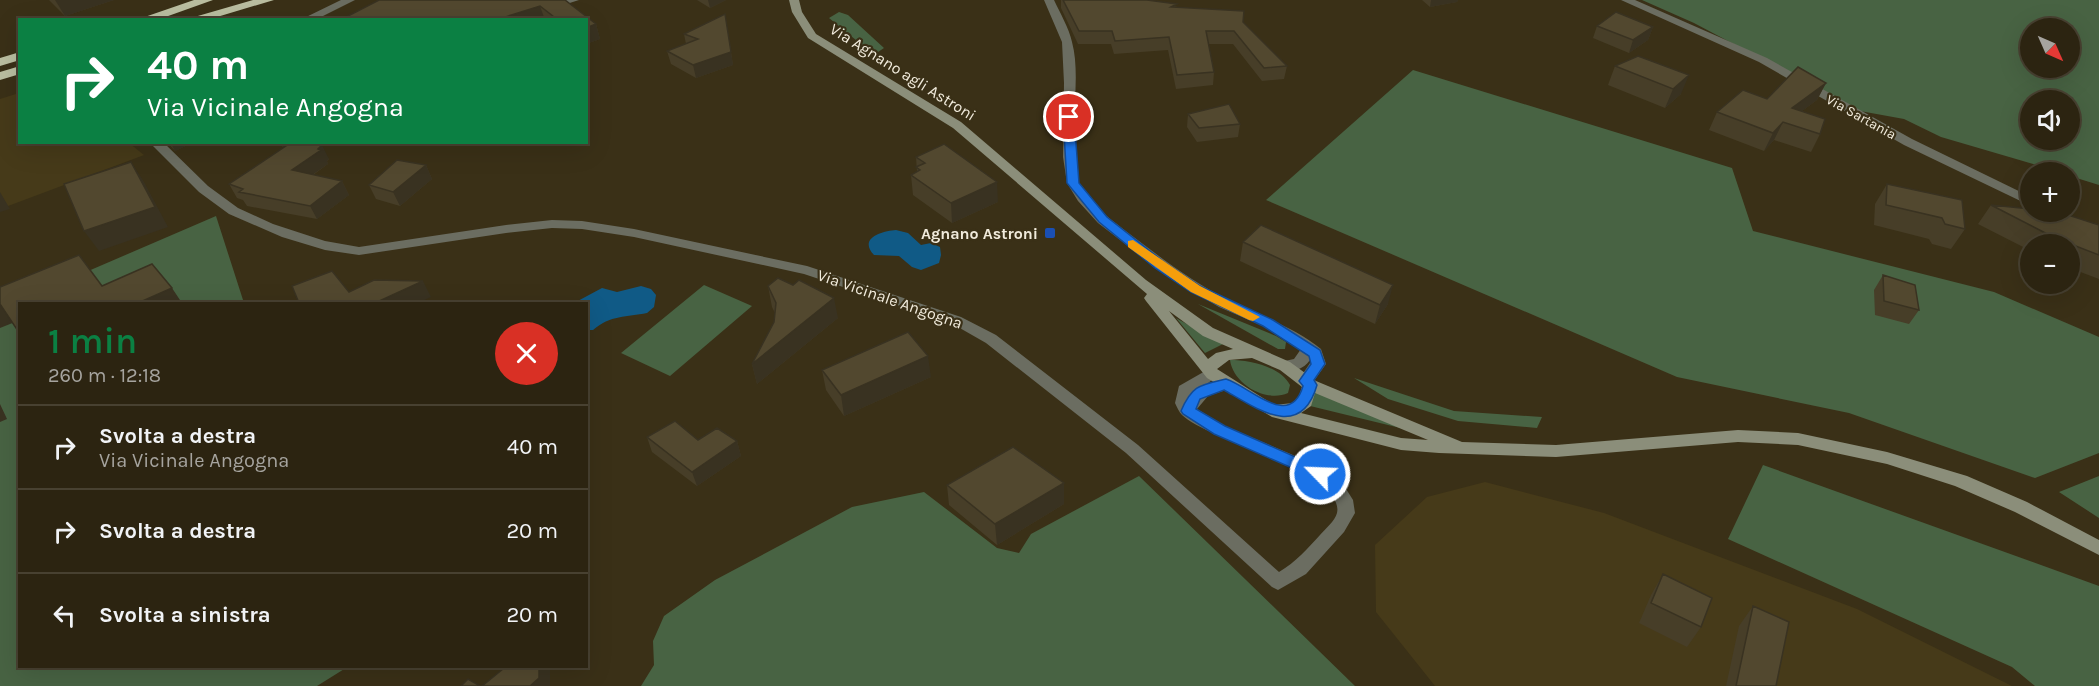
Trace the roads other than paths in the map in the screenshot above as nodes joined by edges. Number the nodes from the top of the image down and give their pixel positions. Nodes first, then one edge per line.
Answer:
1 (207, 0) edge
2 (249, 0) edge
3 (268, 0) edge
4 (350, 0) edge
5 (574, 0) edge
6 (794, 0) edge
7 (1048, 0) edge
8 (1626, 0) edge
9 (546, 8) edge
10 (148, 18) edge
11 (190, 18) edge
12 (198, 18) edge
13 (310, 18) edge
14 (18, 57) edge
15 (0, 62) edge
16 (18, 71) edge
17 (0, 76) edge
18 (157, 144) edge
19 (2020, 197) edge
20 (1141, 284) junction
21 (1310, 348) junction
22 (1252, 353) junction
23 (1285, 366) junction
24 (1210, 372) junction
25 (1308, 383) junction
26 (1226, 384) junction
27 (1188, 411) junction
28 (1272, 411) junction
29 (1463, 448) junction
30 (2099, 548) edge

1 - 10 highway
2 - 11 highway
3 - 12 highway
4 - 13 street
5 - 9 street
6 - 20 street, Via Agnano agli Astroni
7 - 21 street
8 - 19 street, Via Sartania
14 - 15 highway
16 - 17 highway
18 - 27 street, Via Vicinale Angogna
20 - 22 street
20 - 24 street
21 - 23 street
21 - 25 street
22 - 23 street
22 - 24 street
23 - 25 street
24 - 26 street
24 - 27 street
25 - 28 street
25 - 29 street
26 - 27 street
26 - 28 street
28 - 29 street
29 - 30 street

